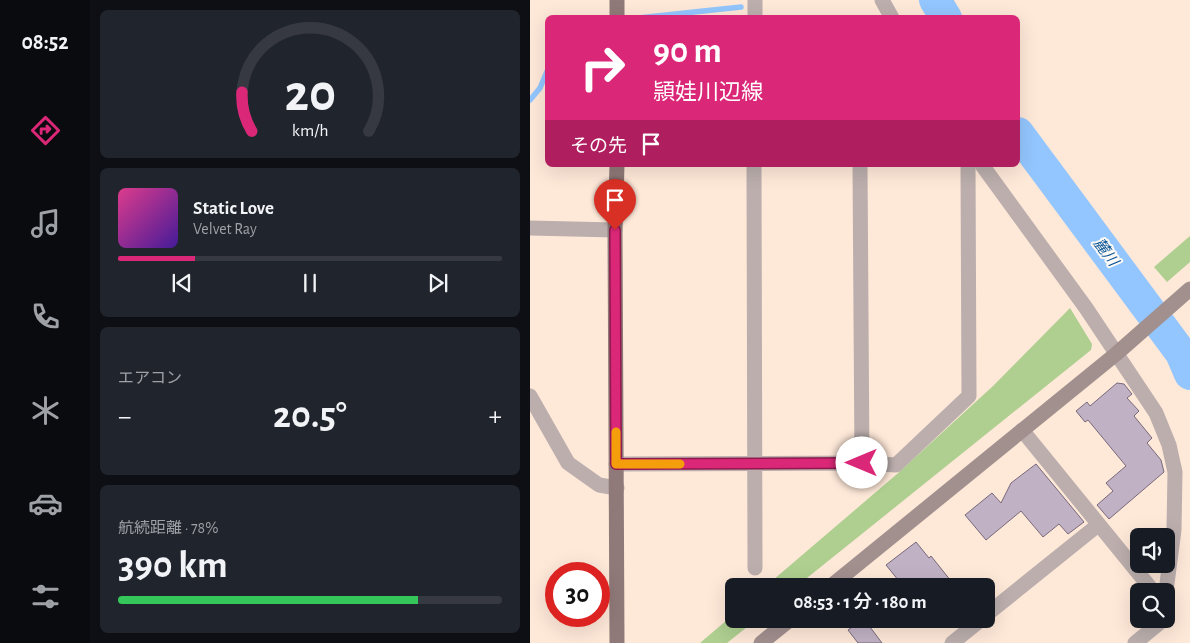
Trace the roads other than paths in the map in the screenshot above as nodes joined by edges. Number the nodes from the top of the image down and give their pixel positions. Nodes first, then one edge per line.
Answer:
1 (617, 0) edge
2 (755, 0) edge
3 (882, 1) edge
4 (617, 15) edge
5 (754, 15) edge
6 (882, 15) edge
7 (890, 15) edge
8 (617, 167) edge
9 (754, 167) edge
10 (860, 167) edge
11 (968, 167) edge
12 (983, 167) edge
13 (530, 228) edge
14 (615, 230) junction
15 (1190, 289) edge
16 (1120, 350) junction
17 (530, 396) edge
18 (1022, 430) junction
19 (862, 463) junction
20 (616, 464) junction
21 (754, 464) junction
22 (616, 488) junction
23 (1098, 525) junction
24 (755, 568) dead end
25 (841, 578) edge
26 (1146, 583) edge
27 (1167, 583) edge
28 (995, 608) edge
29 (780, 628) edge
30 (971, 628) edge
31 (1154, 628) edge
32 (617, 643) edge
33 (761, 643) edge
34 (952, 643) edge
35 (1135, 643) edge

1 - 4 main road
2 - 5 street
3 - 6 street
3 - 7 street
8 - 14 main road
9 - 21 street
10 - 19 street
11 - 19 street
12 - 16 street
13 - 14 street
14 - 20 main road
15 - 16 street
16 - 18 street
16 - 27 street
17 - 22 street
18 - 23 street
18 - 25 street
19 - 21 street
20 - 21 street
20 - 22 main road
21 - 24 street
22 - 32 main road
23 - 26 street
23 - 28 street
29 - 33 street
30 - 34 street
31 - 35 street

